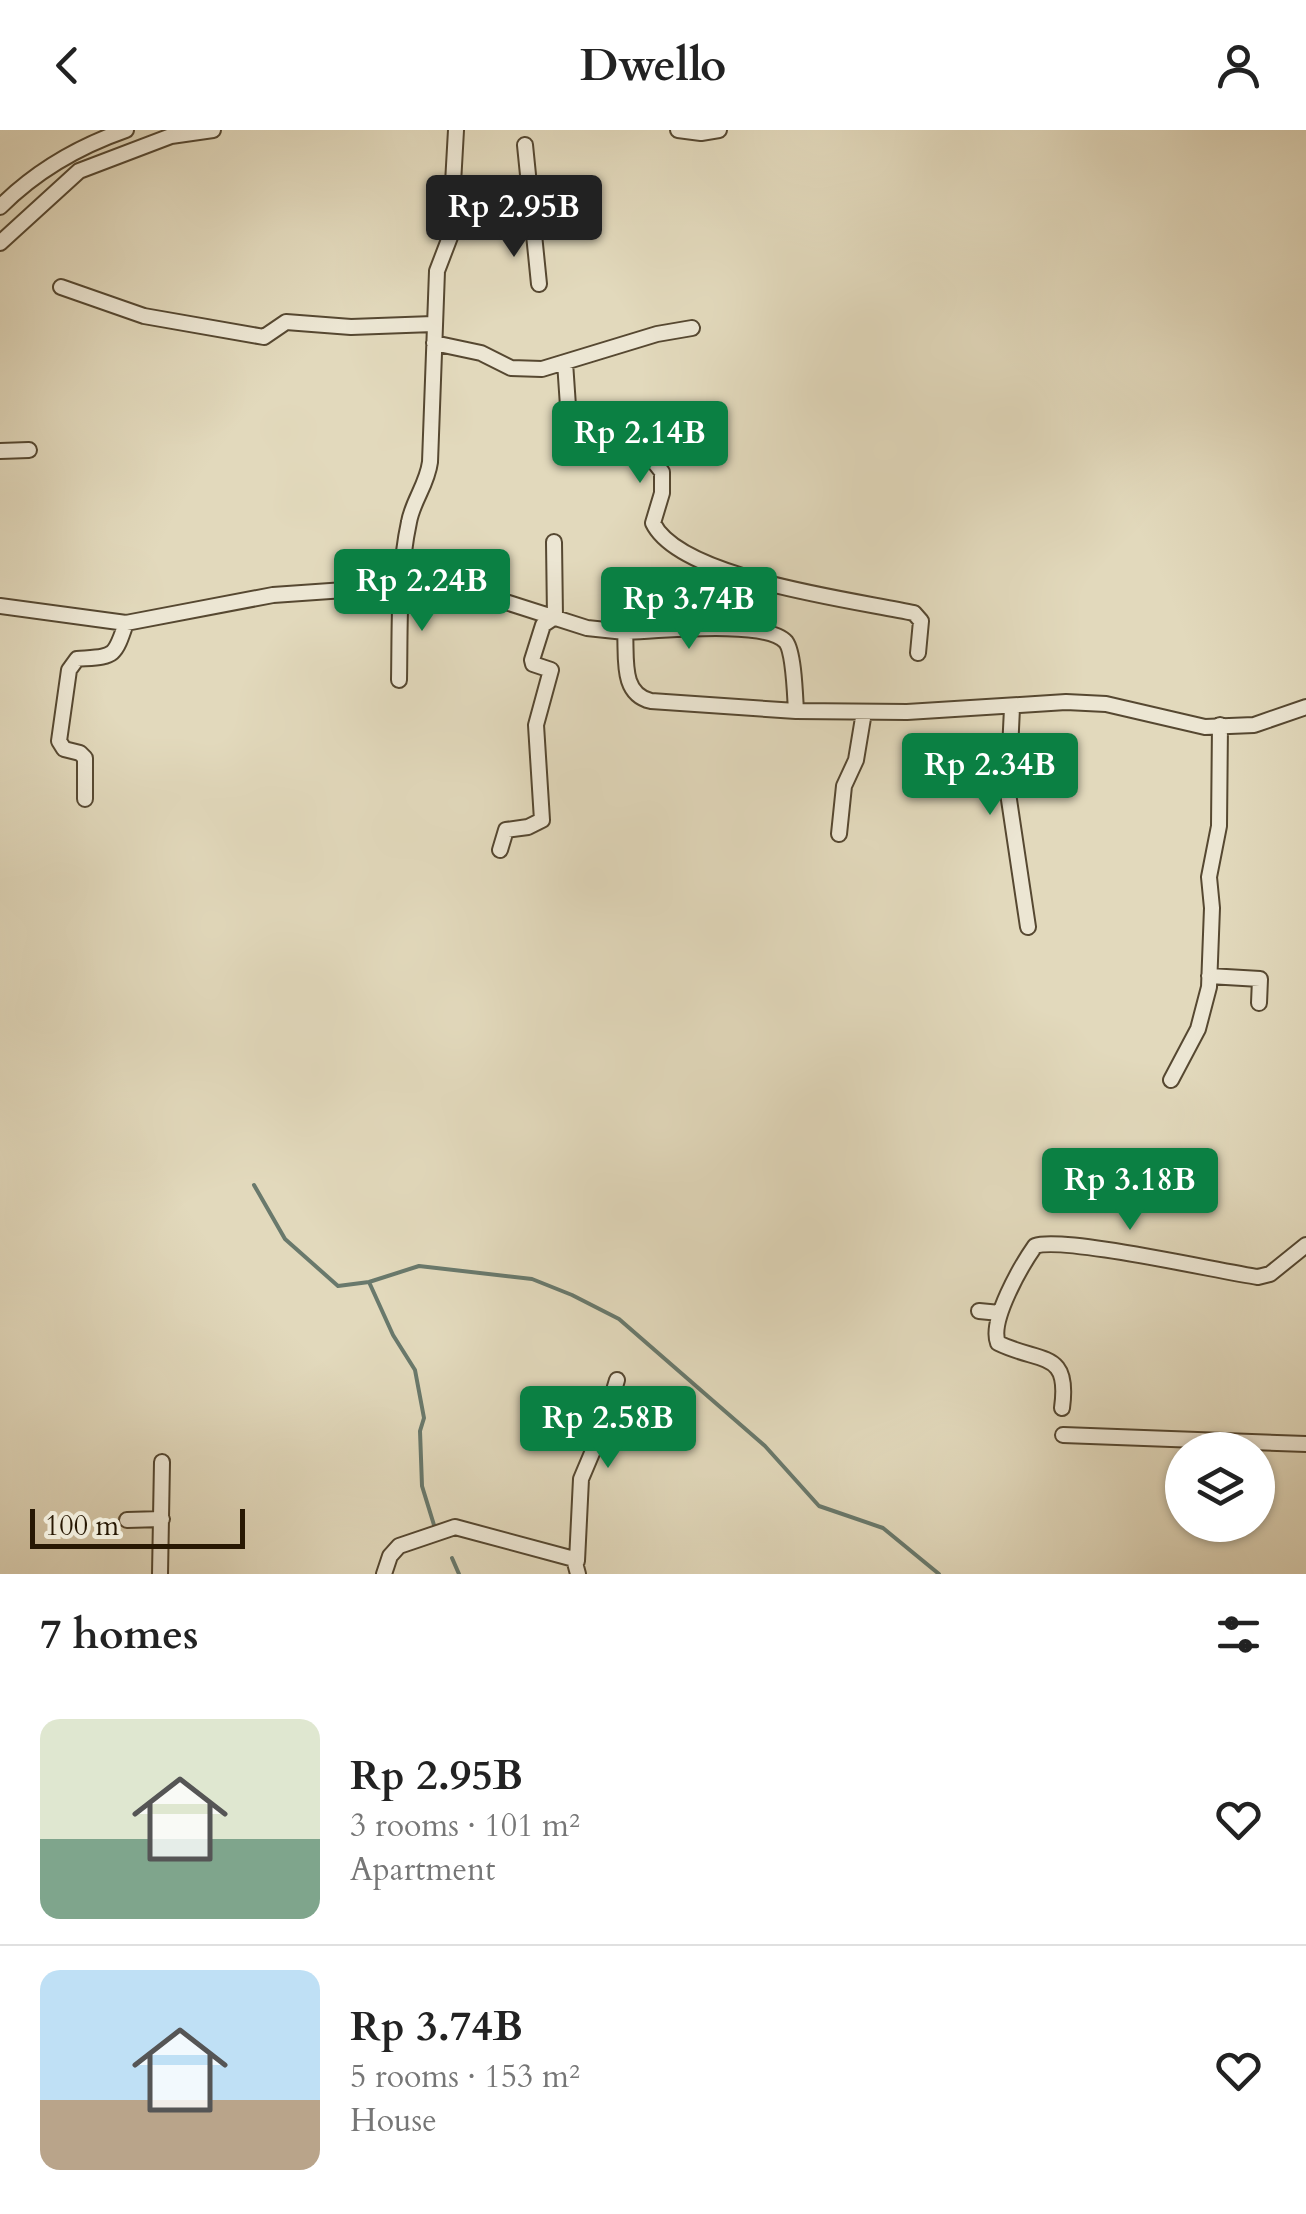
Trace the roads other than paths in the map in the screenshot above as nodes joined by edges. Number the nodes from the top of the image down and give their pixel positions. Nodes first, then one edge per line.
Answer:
1 (126, 130) edge
2 (213, 130) edge
3 (456, 130) edge
4 (678, 130) edge
5 (719, 130) edge
6 (170, 133) edge
7 (525, 146) dead end
8 (0, 207) edge
9 (451, 228) junction
10 (532, 230) junction
11 (588, 231) dead end
12 (0, 244) edge
13 (539, 284) dead end
14 (62, 288) dead end
15 (433, 324) junction
16 (692, 328) dead end
17 (434, 343) junction
18 (565, 362) junction
19 (29, 450) dead end
20 (0, 451) edge
21 (554, 542) dead end
22 (758, 580) junction
23 (402, 586) junction
24 (0, 606) edge
25 (554, 617) junction
26 (126, 622) junction
27 (753, 629) junction
28 (625, 632) junction
29 (918, 653) dead end
30 (399, 680) dead end
31 (1306, 706) edge
32 (1012, 708) junction
33 (796, 712) junction
34 (864, 712) junction
35 (1220, 725) junction
36 (85, 799) dead end
37 (839, 834) dead end
38 (500, 850) dead end
39 (1028, 927) dead end
40 (1209, 976) junction
41 (1260, 1003) dead end
42 (1171, 1080) dead end
43 (1306, 1245) edge
44 (979, 1311) dead end
45 (1000, 1313) junction
46 (617, 1380) dead end
47 (1062, 1408) dead end
48 (1063, 1436) dead end
49 (1306, 1444) edge
50 (162, 1462) dead end
51 (162, 1518) junction
52 (126, 1520) dead end
53 (577, 1567) edge
54 (160, 1574) edge
55 (384, 1574) edge

1 - 8 street
2 - 6 street
3 - 9 street
4 - 5 street
6 - 12 street
7 - 10 street
9 - 10 street
9 - 15 street
10 - 11 street
10 - 13 street
14 - 15 street
15 - 17 street
16 - 18 street
17 - 18 street
17 - 23 street
18 - 22 street
19 - 20 street
21 - 25 street
22 - 27 street
22 - 29 street
23 - 25 street
23 - 26 street
23 - 30 street
24 - 26 street
25 - 28 street
25 - 38 street
26 - 36 street
27 - 28 street
27 - 33 street
28 - 33 street
31 - 35 street
32 - 34 street
32 - 35 street
32 - 39 street
33 - 34 street
34 - 37 street
35 - 40 street
40 - 41 street
40 - 42 street
43 - 45 street
44 - 45 street
45 - 47 street
46 - 53 street
48 - 49 street
50 - 51 street
51 - 52 street
51 - 54 street
53 - 55 street

